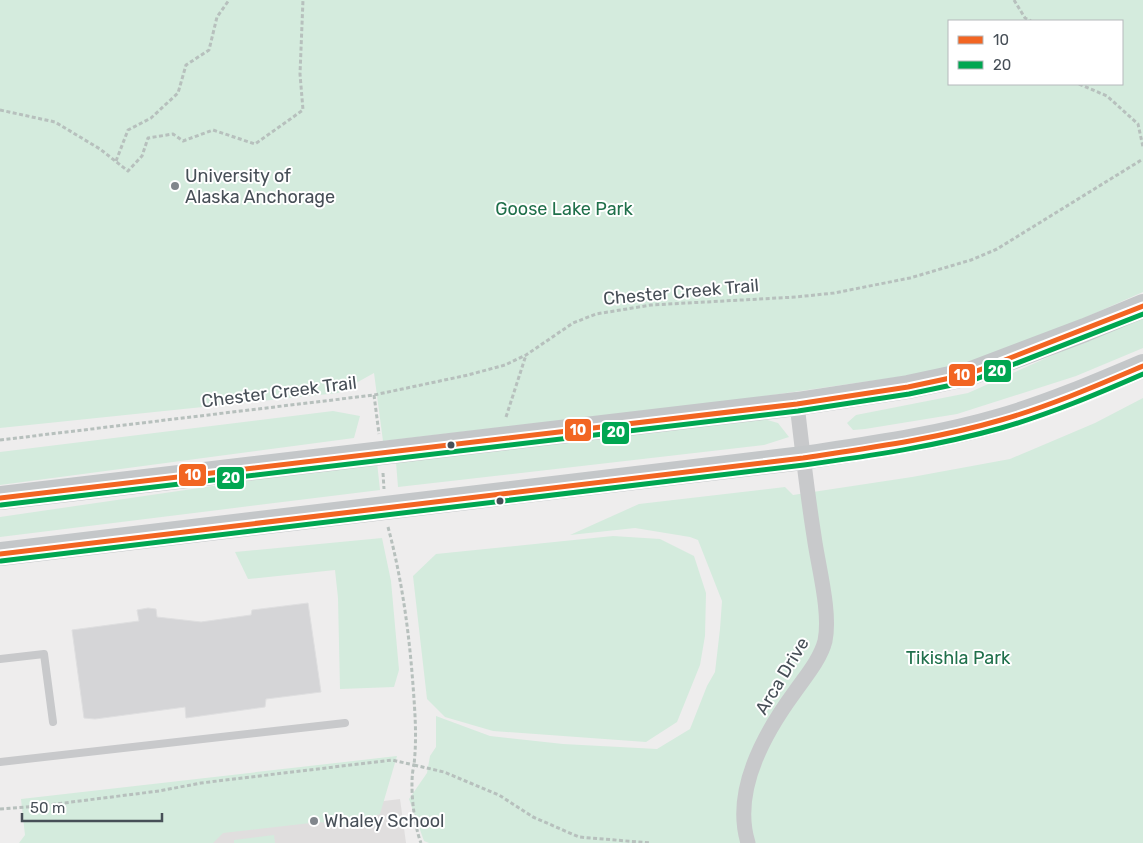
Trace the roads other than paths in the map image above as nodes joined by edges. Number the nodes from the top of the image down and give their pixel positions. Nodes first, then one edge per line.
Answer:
1 (1143, 306) edge
2 (1143, 366) edge
3 (797, 404) junction
4 (803, 458) junction
5 (2, 499) edge
6 (0, 554) edge
7 (0, 659) edge
8 (53, 722) dead end
9 (345, 723) dead end
10 (0, 762) edge
11 (748, 843) edge

1 - 3 main road
2 - 4 main road
3 - 4 street, Arca Drive
3 - 5 main road
4 - 6 main road
4 - 11 street, Arca Drive
7 - 8 lane
9 - 10 lane

